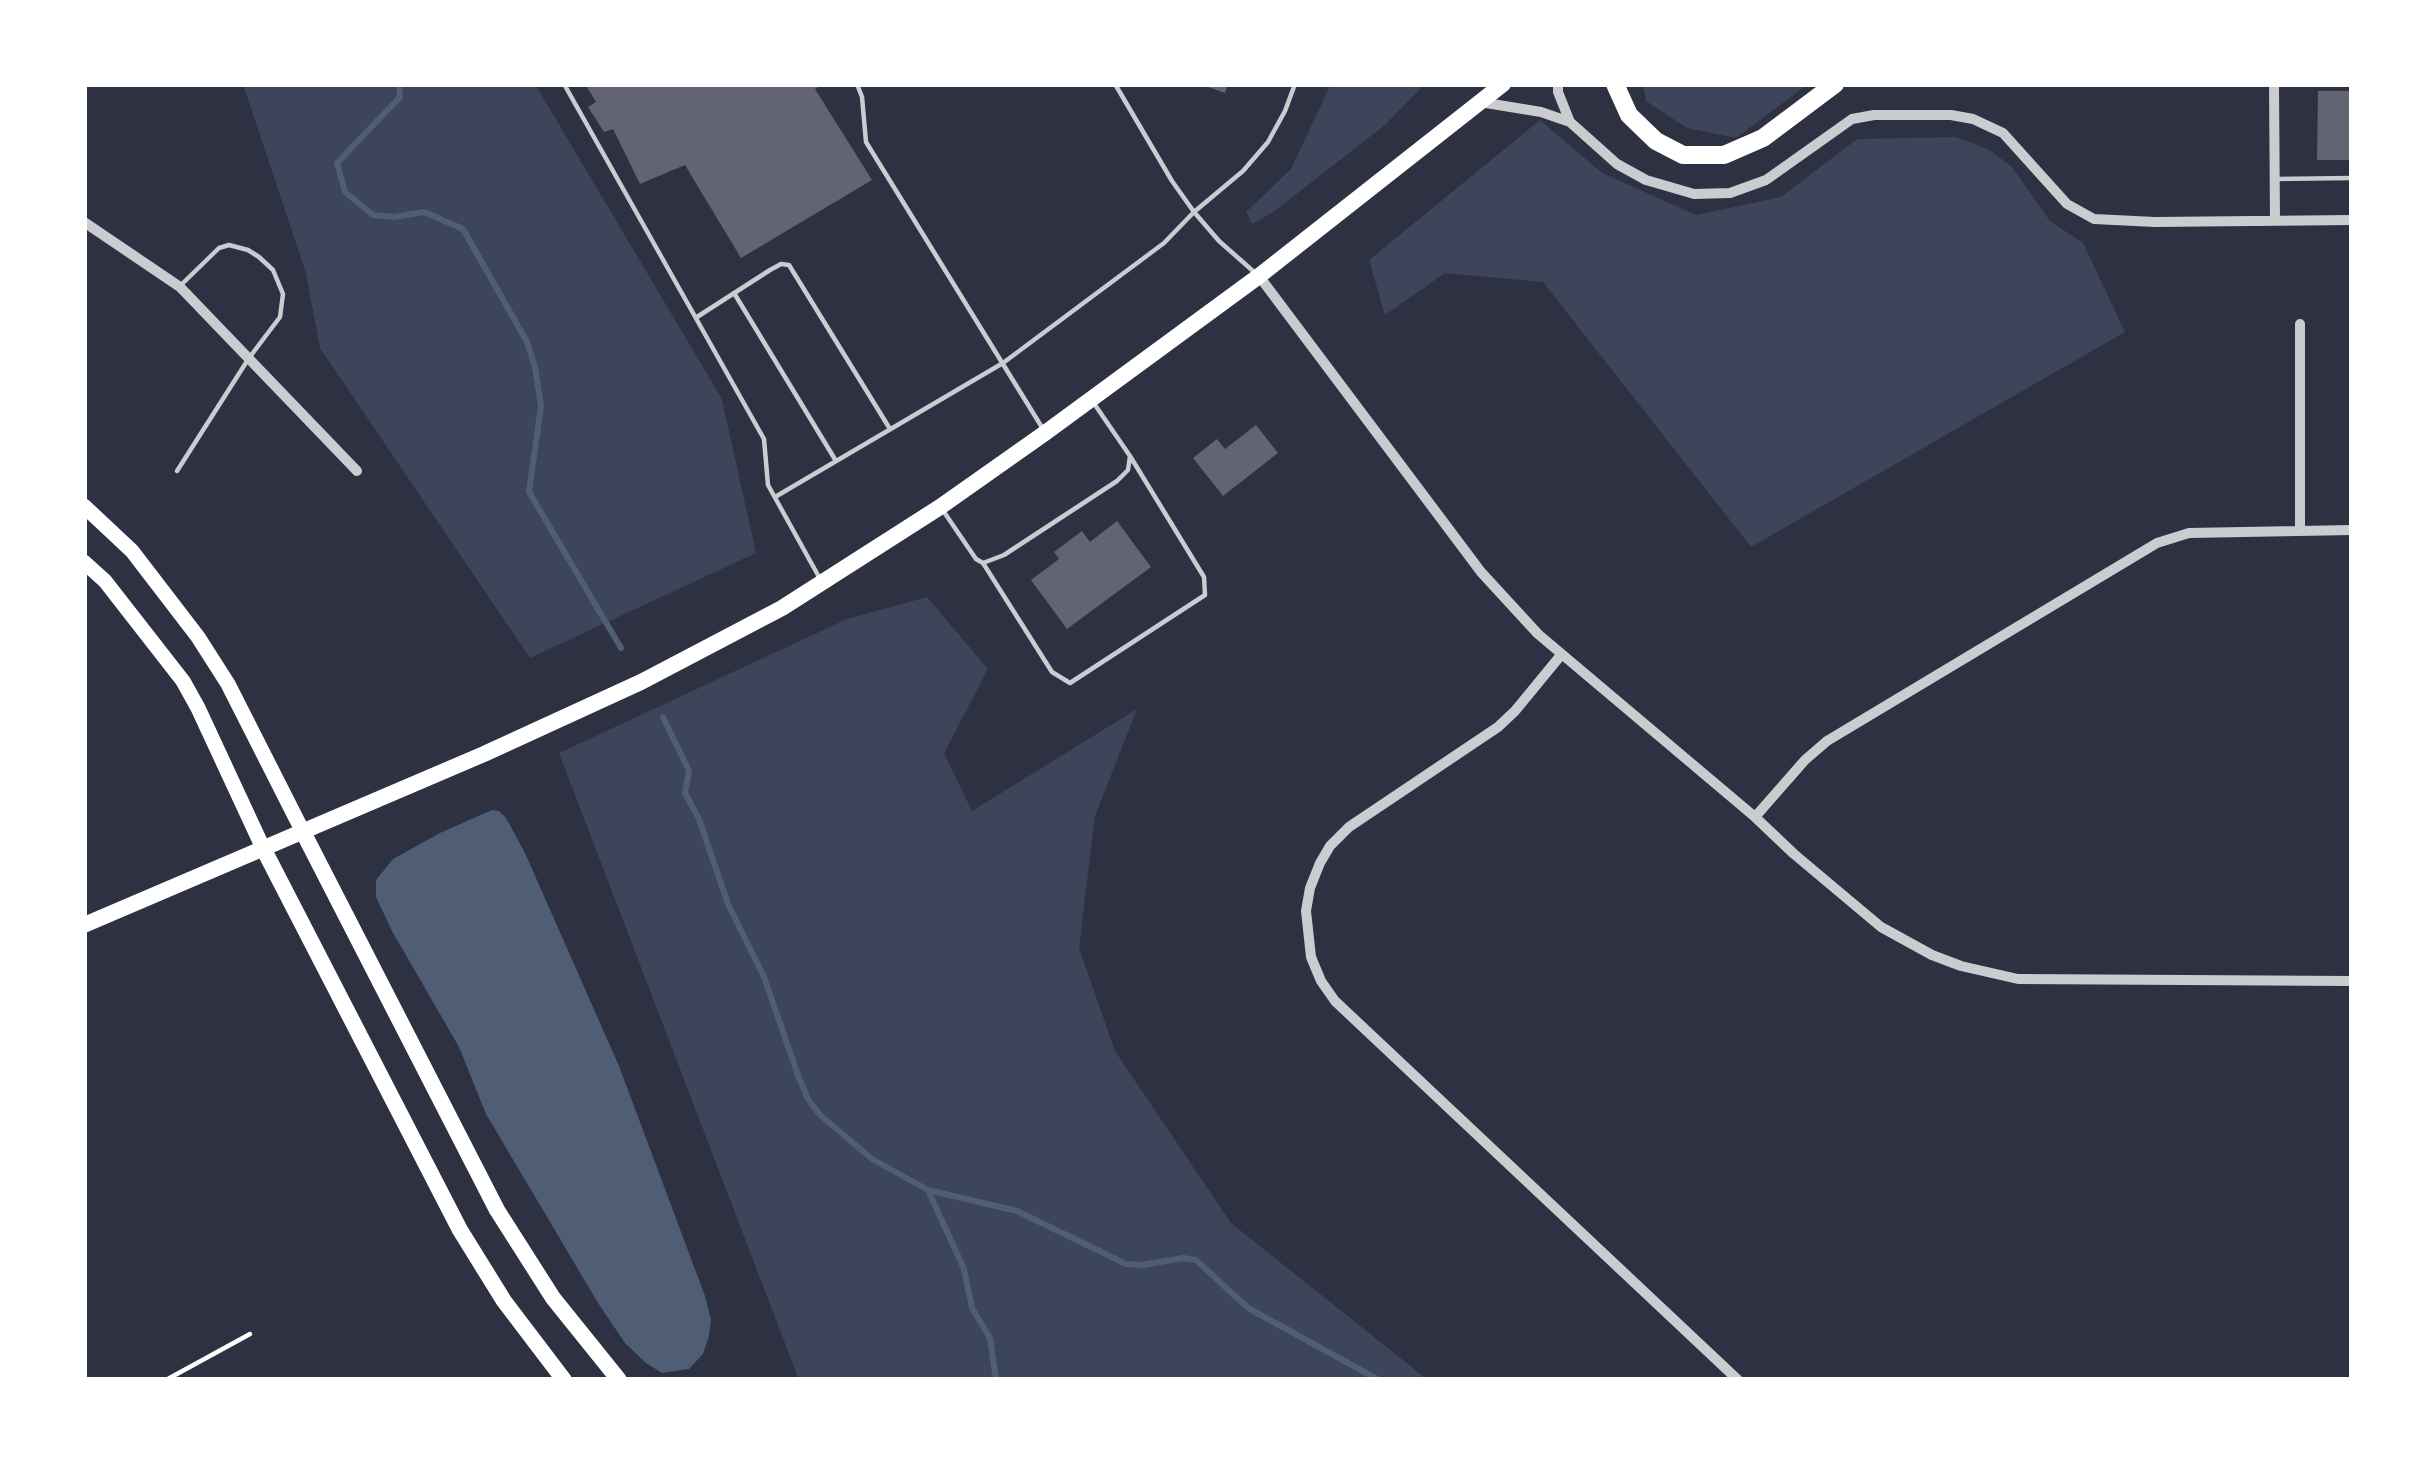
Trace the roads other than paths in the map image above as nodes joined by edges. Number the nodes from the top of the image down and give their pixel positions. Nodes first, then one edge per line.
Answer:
1 (564, 84) edge
2 (857, 84) edge
3 (1126, 84) edge
4 (1295, 84) edge
5 (1503, 84) edge
6 (1558, 84) edge
7 (1615, 84) edge
8 (1835, 84) edge
9 (2275, 84) edge
10 (1116, 86) edge
11 (1480, 103) junction
12 (1570, 122) junction
13 (2352, 178) edge
14 (2275, 179) junction
15 (1194, 212) junction
16 (2352, 220) edge
17 (2276, 221) junction
18 (84, 222) edge
19 (1259, 276) junction
20 (180, 287) junction
21 (734, 293) junction
22 (697, 317) junction
23 (2300, 324) dead end
24 (249, 358) junction
25 (1003, 363) junction
26 (1091, 399) junction
27 (890, 429) junction
28 (1045, 433) junction
29 (1130, 456) junction
30 (836, 461) junction
31 (177, 471) dead end
32 (358, 471) dead end
33 (775, 497) junction
34 (84, 506) edge
35 (940, 507) junction
36 (2300, 529) junction
37 (2352, 530) edge
38 (84, 562) edge
39 (983, 563) junction
40 (823, 583) junction
41 (1561, 655) junction
42 (1755, 817) junction
43 (302, 830) junction
44 (263, 848) junction
45 (84, 925) edge
46 (2352, 982) edge
47 (564, 1380) edge
48 (619, 1380) edge
49 (1738, 1380) edge

1 - 22 lane
2 - 25 lane
3 - 10 lane
4 - 15 lane
5 - 11 main road
6 - 12 street
7 - 8 highway
9 - 14 street
10 - 15 lane
11 - 12 street
11 - 19 main road
12 - 17 street
13 - 14 lane
14 - 17 street
15 - 19 lane
15 - 25 lane
16 - 17 street
18 - 20 street
19 - 26 main road
19 - 41 street
20 - 24 street
20 - 24 lane
21 - 22 lane
21 - 27 lane
21 - 30 lane
22 - 33 lane
23 - 36 street
24 - 31 lane
24 - 32 street
25 - 27 lane
25 - 28 lane
26 - 28 main road
26 - 29 lane
27 - 30 lane
28 - 35 main road
29 - 39 lane
29 - 39 lane
30 - 33 lane
33 - 40 lane
34 - 43 main road
35 - 39 lane
35 - 40 main road
36 - 37 street
36 - 42 street
38 - 44 main road
40 - 43 main road
41 - 42 street
41 - 49 street
42 - 46 street
43 - 44 main road
43 - 48 main road
44 - 45 main road
44 - 47 main road

